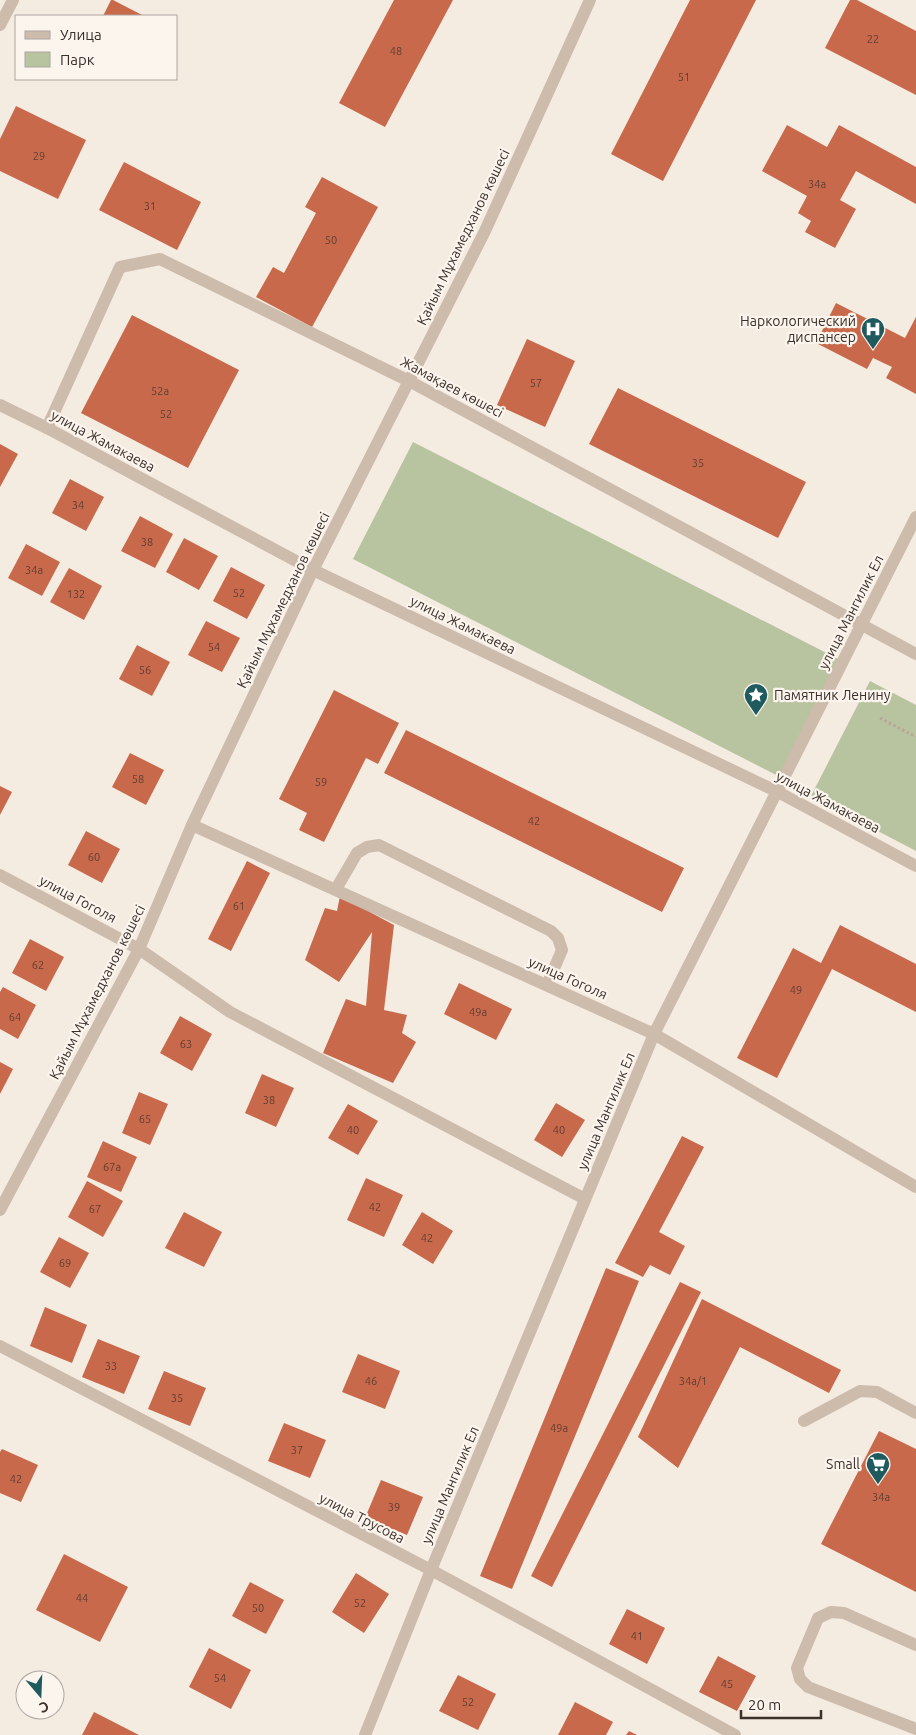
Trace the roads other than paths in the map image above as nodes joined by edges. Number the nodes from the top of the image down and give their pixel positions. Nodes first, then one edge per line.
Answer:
1 (13, 0) edge
2 (590, 0) edge
3 (0, 25) edge
4 (409, 381) junction
5 (0, 405) edge
6 (47, 428) junction
7 (916, 517) edge
8 (313, 570) junction
9 (861, 623) junction
10 (916, 654) edge
11 (778, 792) junction
12 (192, 825) junction
13 (916, 866) edge
14 (0, 875) edge
15 (336, 889) junction
16 (139, 948) junction
17 (547, 985) junction
18 (654, 1034) junction
19 (916, 1187) edge
20 (585, 1199) junction
21 (0, 1210) edge
22 (0, 1346) edge
23 (916, 1413) edge
24 (804, 1421) dead end
25 (431, 1570) junction
26 (916, 1645) edge
27 (916, 1729) edge
28 (366, 1735) edge
29 (735, 1735) edge

1 - 3 street
2 - 4 street, Қайым Мұхамедханов көшесі
4 - 6 street, Жамақаев көшесі
4 - 8 street, Қайым Мұхамедханов көшесі
4 - 9 street, Жамақаев көшесі
5 - 6 street, улица Жамакаева
6 - 8 street, улица Жамакаева
7 - 9 street, улица Мангилик Ел
8 - 11 street, улица Жамакаева
8 - 12 street, Қайым Мұхамедханов көшесі
9 - 10 street, Жамақаев көшесі
9 - 11 street, улица Мангилик Ел
11 - 13 street, улица Жамакаева
11 - 18 street, улица Мангилик Ел
12 - 15 street, улица Гоголя
12 - 16 street, Қайым Мұхамедханов көшесі
14 - 16 street, улица Гоголя
15 - 17 street, улица Гоголя
15 - 17 street
16 - 20 street, улица Гоголя
16 - 21 street, Қайым Мұхамедханов көшесі
17 - 18 street, улица Гоголя
18 - 19 street, улица Гоголя
18 - 20 street, улица Мангилик Ел
20 - 25 street, улица Мангилик Ел
22 - 25 street, улица Трусова
23 - 24 street
25 - 28 street, улица Мангилик Ел
25 - 29 street, улица Трусова
26 - 27 street

